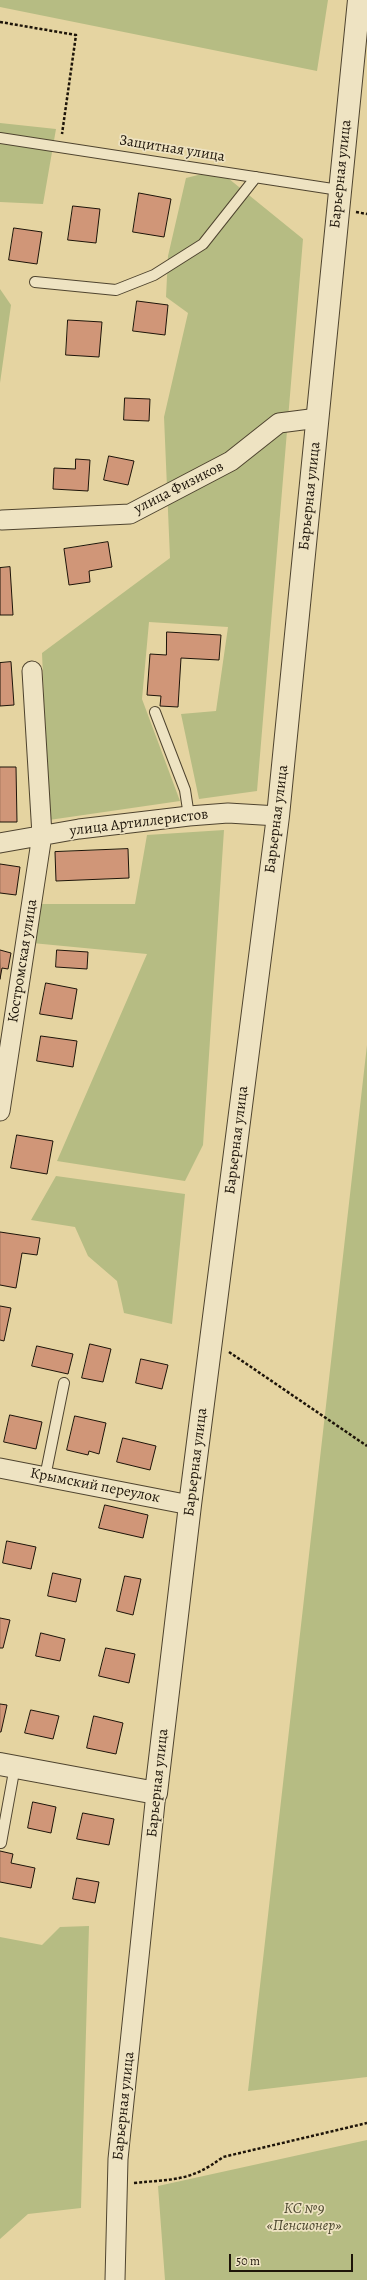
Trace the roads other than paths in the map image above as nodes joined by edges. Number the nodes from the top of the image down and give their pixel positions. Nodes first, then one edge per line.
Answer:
1 (359, 0) edge
2 (0, 138) edge
3 (256, 177) junction
4 (339, 190) junction
5 (35, 282) dead end
6 (318, 418) junction
7 (2, 520) dead end
8 (32, 671) dead end
9 (155, 712) dead end
10 (189, 816) junction
11 (278, 816) junction
12 (42, 835) junction
13 (0, 843) edge
14 (0, 1111) edge
15 (64, 1383) dead end
16 (0, 1468) edge
17 (45, 1476) junction
18 (190, 1504) junction
19 (7, 1765) edge
20 (156, 1793) junction
21 (1, 1843) dead end
22 (115, 2280) edge

1 - 4 street, Барьерная улица
2 - 3 lane, Защитная улица
3 - 4 lane, Защитная улица
3 - 5 lane
4 - 6 street, Барьерная улица
6 - 7 street, улица Физиков
6 - 11 street, Барьерная улица
8 - 12 street, Костромская улица
9 - 10 lane
10 - 11 street, улица Артиллеристов
10 - 12 street, улица Артиллеристов
11 - 18 street, Барьерная улица
12 - 13 street, улица Артиллеристов
12 - 14 street, Костромская улица
15 - 17 lane
16 - 17 street, Крымский переулок
17 - 18 street, Крымский переулок
18 - 20 street, Барьерная улица
19 - 20 street
19 - 21 lane
20 - 22 street, Барьерная улица

